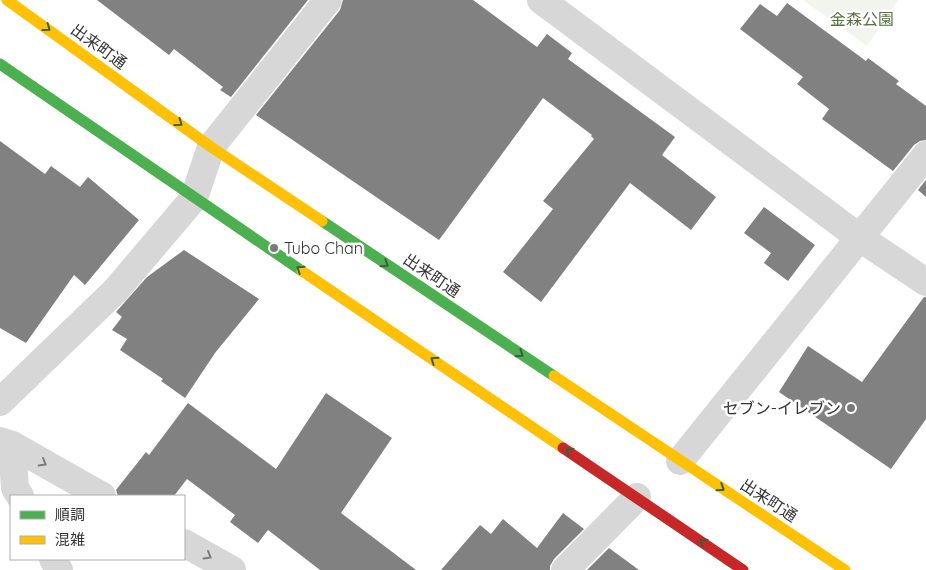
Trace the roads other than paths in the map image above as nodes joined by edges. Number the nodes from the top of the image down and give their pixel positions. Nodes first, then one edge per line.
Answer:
1 (7, 0) edge
2 (328, 0) edge
3 (541, 0) edge
4 (0, 64) edge
5 (211, 147) junction
6 (926, 155) edge
7 (194, 198) junction
8 (860, 238) junction
9 (926, 282) edge
10 (0, 402) edge
11 (6, 443) edge
12 (680, 461) junction
13 (19, 495) edge
14 (100, 495) edge
15 (637, 497) junction
16 (185, 544) edge
17 (232, 570) edge
18 (565, 570) edge
19 (743, 570) edge
20 (845, 570) edge

1 -> 5 main road, 出来町通
2 - 5 street
3 - 8 street
4 - 7 main road
5 - 7 street
5 -> 12 main road, 出来町通
6 - 8 street
7 - 10 street
15 -> 7 main road
8 - 9 street
8 - 12 street
11 - 13 street
11 -> 14 street
12 -> 20 main road, 出来町通
15 - 18 street
19 -> 15 main road
16 -> 17 street

